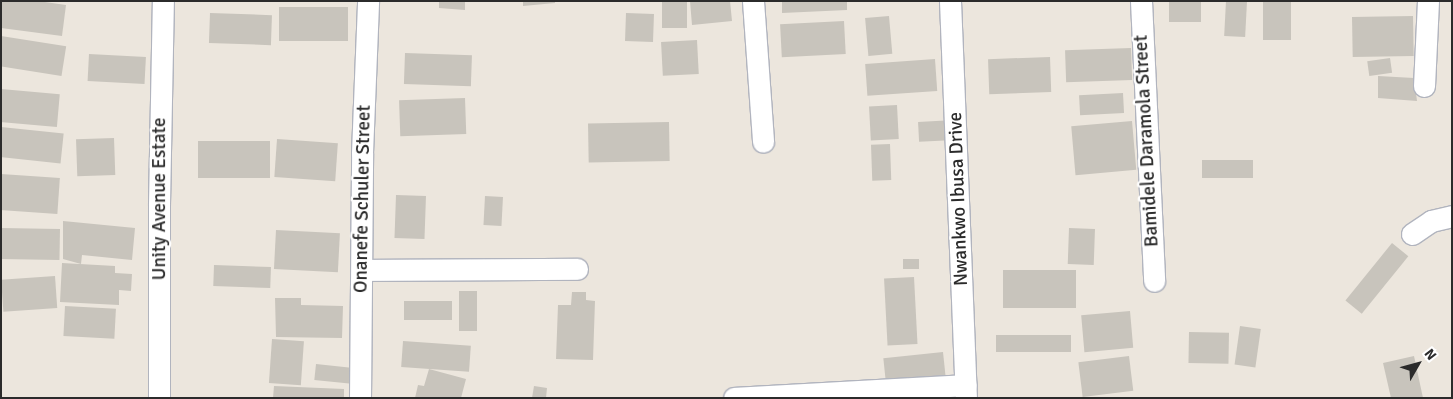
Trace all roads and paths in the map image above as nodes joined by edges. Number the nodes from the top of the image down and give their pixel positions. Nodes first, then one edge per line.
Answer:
1 (163, 1) edge
2 (368, 1) edge
3 (753, 1) edge
4 (950, 1) edge
5 (1141, 1) edge
6 (1428, 1) edge
7 (1424, 86) dead end
8 (763, 142) dead end
9 (1452, 216) edge
10 (1412, 234) dead end
11 (577, 269) dead end
12 (362, 270) junction
13 (1154, 281) dead end
14 (966, 391) edge
15 (160, 398) edge
16 (360, 398) edge
17 (734, 398) edge

1 - 15 street, Unity Avenue Estate
2 - 12 street, Onanefe Schuler Street
3 - 8 street
4 - 14 street, Nwankwo Ibusa Drive
5 - 13 street, Bamidele Daramola Street
6 - 7 street
9 - 10 street
11 - 12 street
12 - 16 street, Onanefe Schuler Street
14 - 17 street

